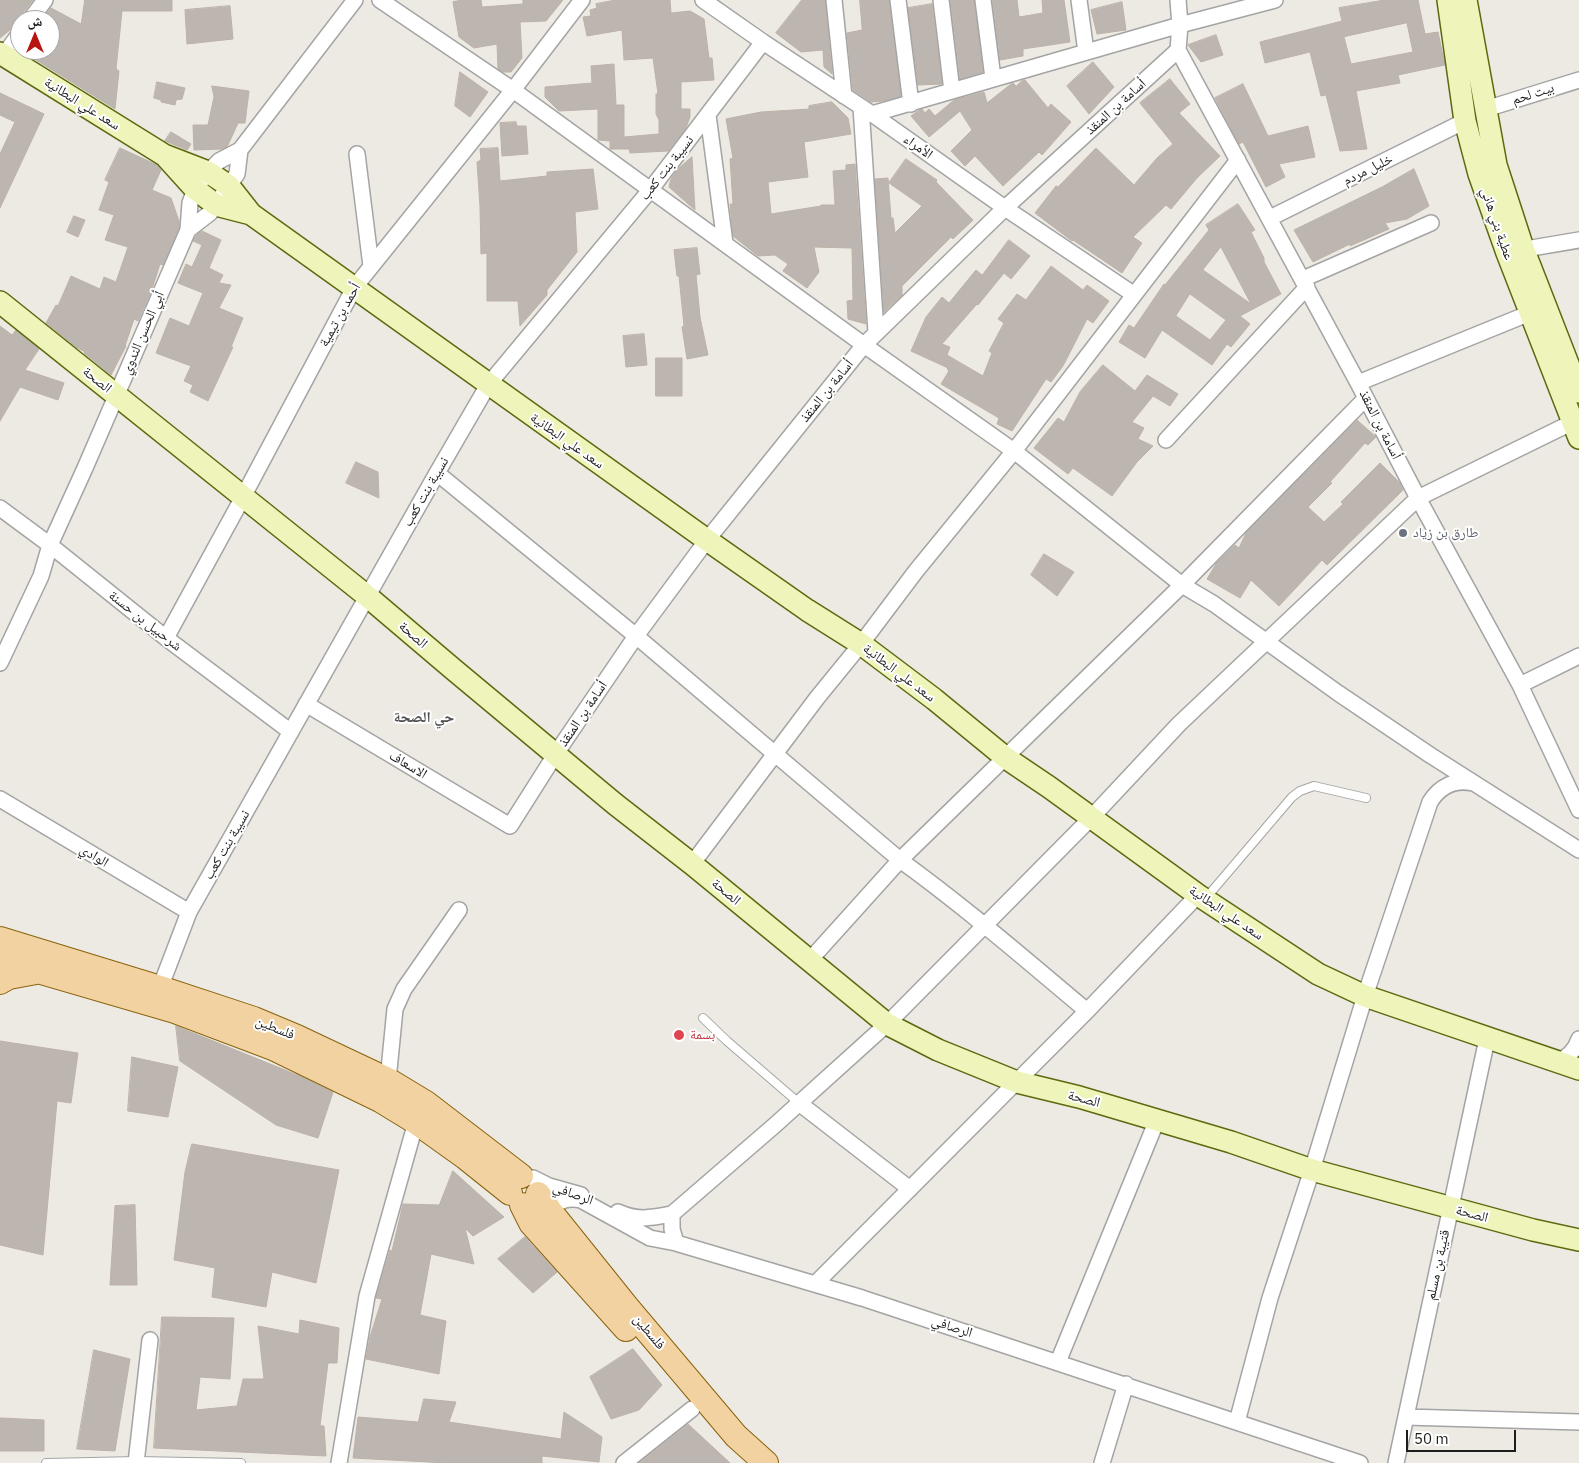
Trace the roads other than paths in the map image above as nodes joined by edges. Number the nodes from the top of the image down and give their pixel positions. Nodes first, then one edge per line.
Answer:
1 (355, 0) edge
2 (380, 0) edge
3 (582, 0) edge
4 (703, 0) edge
5 (834, 0) edge
6 (898, 0) edge
7 (941, 0) edge
8 (983, 0) edge
9 (1080, 0) edge
10 (1178, 0) edge
11 (1274, 0) edge
12 (1448, 0) edge
13 (1466, 0) edge
14 (1180, 25) junction
15 (762, 42) junction
16 (1178, 50) junction
17 (1086, 52) junction
18 (2, 54) edge
19 (993, 78) junction
20 (1579, 80) edge
21 (513, 90) junction
22 (952, 91) junction
23 (844, 96) junction
24 (911, 104) junction
25 (1486, 109) junction
26 (866, 110) junction
27 (708, 115) junction
28 (1465, 121) junction
29 (240, 150) junction
30 (357, 154) dead end
31 (164, 155) junction
32 (1238, 160) junction
33 (208, 172) junction
34 (229, 186) junction
35 (196, 189) junction
36 (652, 189) junction
37 (216, 205) junction
38 (1005, 208) junction
39 (252, 214) junction
40 (1270, 218) junction
41 (1431, 223) dead end
42 (188, 230) junction
43 (1579, 240) edge
44 (725, 243) junction
45 (1515, 251) junction
46 (371, 266) junction
47 (1305, 283) junction
48 (354, 288) junction
49 (1133, 294) junction
50 (0, 302) edge
51 (1530, 313) junction
52 (876, 332) junction
53 (864, 345) junction
54 (1577, 382) edge
55 (1358, 383) junction
56 (488, 385) junction
57 (116, 396) junction
58 (1366, 398) junction
59 (1576, 430) edge
60 (1166, 440) dead end
61 (1014, 451) junction
62 (437, 473) junction
63 (243, 497) junction
64 (1418, 498) junction
65 (0, 508) edge
66 (707, 540) junction
67 (50, 545) junction
68 (1182, 585) junction
69 (368, 596) junction
70 (636, 636) junction
71 (166, 638) junction
72 (1266, 640) junction
73 (861, 644) junction
74 (1579, 656) edge
75 (0, 663) edge
76 (1520, 684) junction
77 (306, 704) junction
78 (291, 732) junction
79 (555, 755) junction
80 (774, 755) junction
81 (1006, 758) junction
82 (1474, 784) junction
83 (1366, 798) dead end
84 (0, 799) edge
85 (1579, 810) edge
86 (1090, 818) junction
87 (510, 826) joint
88 (1579, 850) edge
89 (900, 860) junction
90 (692, 864) junction
91 (1201, 897) junction
92 (459, 910) dead end
93 (189, 912) junction
94 (984, 924) junction
95 (0, 939) edge
96 (0, 960) edge
97 (809, 961) junction
98 (41, 972) junction
99 (0, 982) edge
100 (160, 988) junction
101 (1365, 996) junction
102 (1087, 1011) junction
103 (703, 1018) dead end
104 (887, 1024) junction
105 (1487, 1039) junction
106 (1579, 1039) edge
107 (1556, 1062) junction
108 (1579, 1069) edge
109 (388, 1080) junction
110 (1017, 1082) junction
111 (799, 1103) junction
112 (1157, 1120) junction
113 (416, 1122) junction
114 (1312, 1170) junction
115 (910, 1189) junction
116 (529, 1193) junction
117 (1450, 1208) junction
118 (672, 1214) junction
119 (1579, 1240) edge
120 (676, 1243) junction
121 (815, 1284) junction
122 (150, 1340) dead end
123 (1058, 1362) junction
124 (1126, 1384) junction
125 (692, 1408) junction
126 (1406, 1417) junction
127 (1237, 1422) junction
128 (1579, 1422) edge
129 (136, 1462) edge
130 (46, 1463) edge
131 (241, 1463) edge
132 (339, 1463) edge
133 (624, 1463) edge
134 (746, 1463) edge
135 (766, 1463) edge
136 (1102, 1463) edge
137 (1360, 1463) edge
138 (1396, 1463) edge

1 - 29 street, أبي الحسن الندوي
2 - 21 street
3 - 21 street, أحمد بن تيمية
4 - 15 street, الأمراء
5 - 23 street
6 - 24 street
7 - 22 street
8 - 19 street
9 - 17 street
10 - 14 street
11 - 14 street
12 - 28 main road, عطية بني هاني
13 - 25 main road
14 - 16 street
14 - 17 street
15 - 23 street, الأمراء
15 - 27 street, نسيبة بنت كعب
16 - 32 street, أسامة بن المنقذ
16 - 38 street, أسامة بن المنقذ
17 - 19 street
18 - 31 main road, سعد علي البطانية
19 - 22 street
20 - 25 street, بيت لحم
21 - 36 street
21 - 46 street, أحمد بن تيمية
22 - 24 street
23 - 26 street, الأمراء
24 - 26 street
25 - 45 main road
26 - 38 street, الأمراء
26 - 52 street
27 - 36 street, نسيبة بنت كعب
27 - 44 street
28 - 40 street, خليل مردم
28 - 45 main road, عطية بني هاني
29 - 33 street, أبي الحسن الندوي
29 - 34 street, أبي الحسن الندوي
30 - 46 street
31 - 33 main road, سعد علي البطانية
31 - 35 main road, سعد علي البطانية
32 - 40 street, أسامة بن المنقذ
32 - 49 street
33 - 34 main road, سعد علي البطانية
33 - 35 street, أبي الحسن الندوي
34 - 37 street, أبي الحسن الندوي
34 - 39 main road, سعد علي البطانية
35 - 37 main road, سعد علي البطانية
35 - 42 street, أبي الحسن الندوي
36 - 44 street
36 - 56 street, نسيبة بنت كعب
37 - 39 main road, سعد علي البطانية
37 - 42 street, أبي الحسن الندوي
38 - 49 street, الأمراء
38 - 52 street, أسامة بن المنقذ
39 - 48 main road, سعد علي البطانية
40 - 47 street, أسامة بن المنقذ
41 - 47 street
42 - 57 street, أبي الحسن الندوي
43 - 45 street
44 - 53 street
45 - 51 main road, عطية بني هاني
45 - 54 main road
46 - 48 street, أحمد بن تيمية
47 - 55 street, أسامة بن المنقذ
47 - 60 street
48 - 56 main road, سعد علي البطانية
48 - 63 street, أحمد بن تيمية
49 - 61 street
50 - 57 main road, الصحة
51 - 55 street
51 - 59 main road, عطية بني هاني
52 - 53 street, أسامة بن المنقذ
53 - 61 street
53 - 66 street, أسامة بن المنقذ
55 - 58 street, أسامة بن المنقذ
56 - 62 street, نسيبة بنت كعب
56 - 66 main road, سعد علي البطانية
57 - 63 main road, الصحة
57 - 67 street, أبي الحسن الندوي
58 - 64 street, أسامة بن المنقذ
58 - 68 street
59 - 64 street
61 - 68 street
61 - 73 street
62 - 69 street, نسيبة بنت كعب
62 - 70 street
63 - 69 main road, الصحة
63 - 71 street, أحمد بن تيمية
64 - 72 street
64 - 76 street, أسامة بن المنقذ
65 - 67 street, شرحبيل بن حسنة
66 - 70 street, أسامة بن المنقذ
66 - 73 main road, سعد علي البطانية
67 - 71 street, شرحبيل بن حسنة
67 - 75 street, أبي الحسن الندوي
68 - 72 street
68 - 81 street
69 - 77 street, نسيبة بنت كعب
69 - 79 main road, الصحة
70 - 79 street, أسامة بن المنقذ
70 - 80 street
71 - 78 street, شرحبيل بن حسنة
72 - 82 street
72 - 86 street
73 - 80 street
73 - 81 main road, سعد علي البطانية
74 - 76 street
76 - 85 street, أسامة بن المنقذ
77 - 78 street, نسيبة بنت كعب
77 - 87 street, الاسعاف
78 - 93 street, نسيبة بنت كعب
79 - 87 street, أسامة بن المنقذ
79 - 90 main road, الصحة
80 - 89 street
80 - 90 street
81 - 86 main road, سعد علي البطانية
81 - 89 street
82 - 88 street
82 - 101 street
83 - 91 lane
84 - 93 street, الوادي
86 - 91 main road, سعد علي البطانية
86 - 94 street
89 - 94 street
89 - 97 street
90 - 97 main road, الصحة
91 - 101 main road, سعد علي البطانية
91 - 102 street
92 - 109 street
93 - 100 street, نسيبة بنت كعب
94 - 102 street
94 - 104 street
95 - 100 main road, فلسطين
96 - 98 main road, فلسطين
97 - 104 main road, الصحة
98 - 99 main road
98 - 113 main road, فلسطين
100 - 109 main road, فلسطين
101 - 105 main road, سعد علي البطانية
101 - 114 street
102 - 110 street
103 - 111 lane
104 - 110 main road, الصحة
104 - 111 street
105 - 107 main road, سعد علي البطانية
105 - 117 street, قتيبة بن مسلم
106 - 107 street
107 - 108 main road, سعد علي البطانية
109 - 116 main road, فلسطين
110 - 112 main road, الصحة
110 - 115 street
111 - 115 street
111 - 118 street
112 - 114 main road, الصحة
112 - 123 street
113 - 116 main road, فلسطين
113 - 132 street
114 - 117 main road, الصحة
114 - 127 street
115 - 121 street
116 - 118 street, الرصافي
116 - 120 street, الرصافي
116 - 125 main road, فلسطين
116 - 135 main road, فلسطين
117 - 119 main road, الصحة
117 - 126 street, قتيبة بن مسلم
118 - 120 street
120 - 121 street, الرصافي
121 - 123 street, الرصافي
122 - 129 street
123 - 124 street, الرصافي
124 - 127 street, الرصافي
124 - 136 street
125 - 133 street
125 - 134 main road, فلسطين
126 - 128 street
126 - 138 street, قتيبة بن مسلم
127 - 137 street, الرصافي
129 - 130 lane
129 - 131 lane

